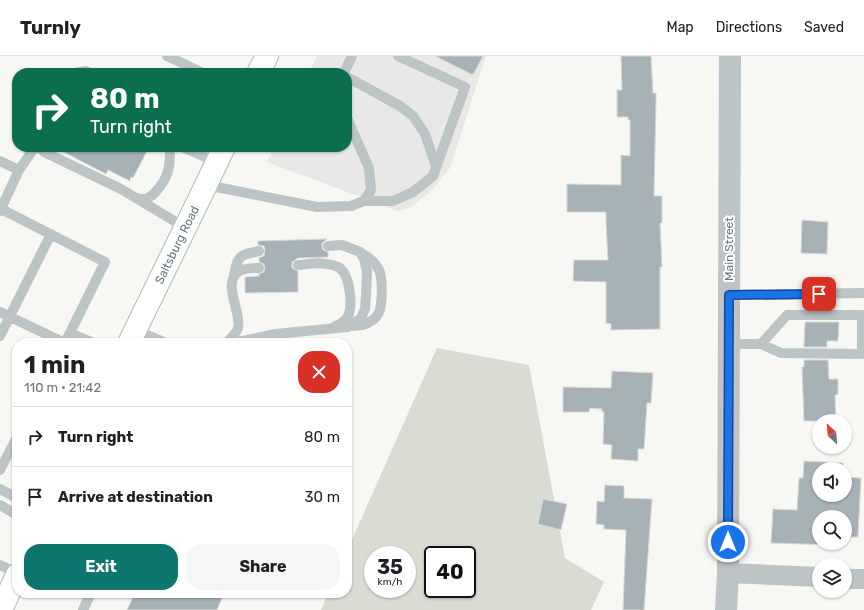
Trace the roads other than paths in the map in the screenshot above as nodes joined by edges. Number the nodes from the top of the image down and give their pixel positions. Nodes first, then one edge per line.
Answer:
1 (167, 56) edge
2 (267, 56) edge
3 (352, 56) edge
4 (398, 56) edge
5 (730, 56) edge
6 (192, 68) edge
7 (261, 68) edge
8 (346, 68) edge
9 (352, 79) edge
10 (352, 129) edge
11 (32, 152) edge
12 (44, 152) edge
13 (170, 152) edge
14 (206, 152) edge
15 (220, 155) edge
16 (0, 161) edge
17 (436, 166) junction
18 (19, 170) junction
19 (206, 185) junction
20 (136, 198) junction
21 (364, 201) junction
22 (0, 210) edge
23 (186, 228) junction
24 (51, 234) junction
25 (328, 246) dead end
26 (259, 251) dead end
27 (360, 252) junction
28 (298, 265) dead end
29 (259, 268) dead end
30 (234, 277) junction
31 (864, 293) edge
32 (729, 295) junction
33 (0, 312) edge
34 (10, 317) junction
35 (348, 327) junction
36 (332, 328) junction
37 (70, 333) junction
38 (0, 336) edge
39 (132, 336) edge
40 (54, 338) edge
41 (68, 338) edge
42 (82, 338) edge
43 (230, 338) edge
44 (257, 338) edge
45 (729, 344) junction
46 (761, 344) junction
47 (12, 447) edge
48 (0, 470) edge
49 (0, 489) edge
50 (12, 495) edge
51 (0, 505) edge
52 (12, 511) edge
53 (0, 565) edge
54 (12, 571) edge
55 (728, 573) junction
56 (812, 577) edge
57 (852, 578) edge
58 (864, 579) edge
59 (12, 587) edge
60 (89, 598) edge
61 (5, 606) edge
62 (83, 610) edge
63 (726, 610) edge

1 - 6 lane
2 - 7 main road
3 - 8 lane
4 - 17 lane
5 - 32 street, Main Street
9 - 17 lane
10 - 21 lane
11 - 18 lane
12 - 20 lane
13 - 20 lane
14 - 15 lane
15 - 19 main road, Saltsburg Road
16 - 18 lane
17 - 21 lane
18 - 22 lane
19 - 21 lane
19 - 23 main road, Saltsburg Road
20 - 23 lane
22 - 24 lane
23 - 39 main road, Saltsburg Road
24 - 34 lane
24 - 37 lane
25 - 27 lane
26 - 30 lane
27 - 35 lane
27 - 35 lane
28 - 36 lane
29 - 30 lane
30 - 43 lane
31 - 32 lane
32 - 45 street, Main Street
33 - 34 lane
34 - 38 lane
34 - 40 lane
35 - 36 lane
36 - 44 lane
37 - 41 lane
37 - 42 lane
45 - 46 lane
45 - 55 street, Main Street
46 - 46 lane
47 - 48 lane
49 - 50 lane
51 - 52 lane
53 - 54 lane
55 - 56 street
55 - 63 street, Main Street
57 - 58 street
59 - 61 main road
60 - 62 lane

